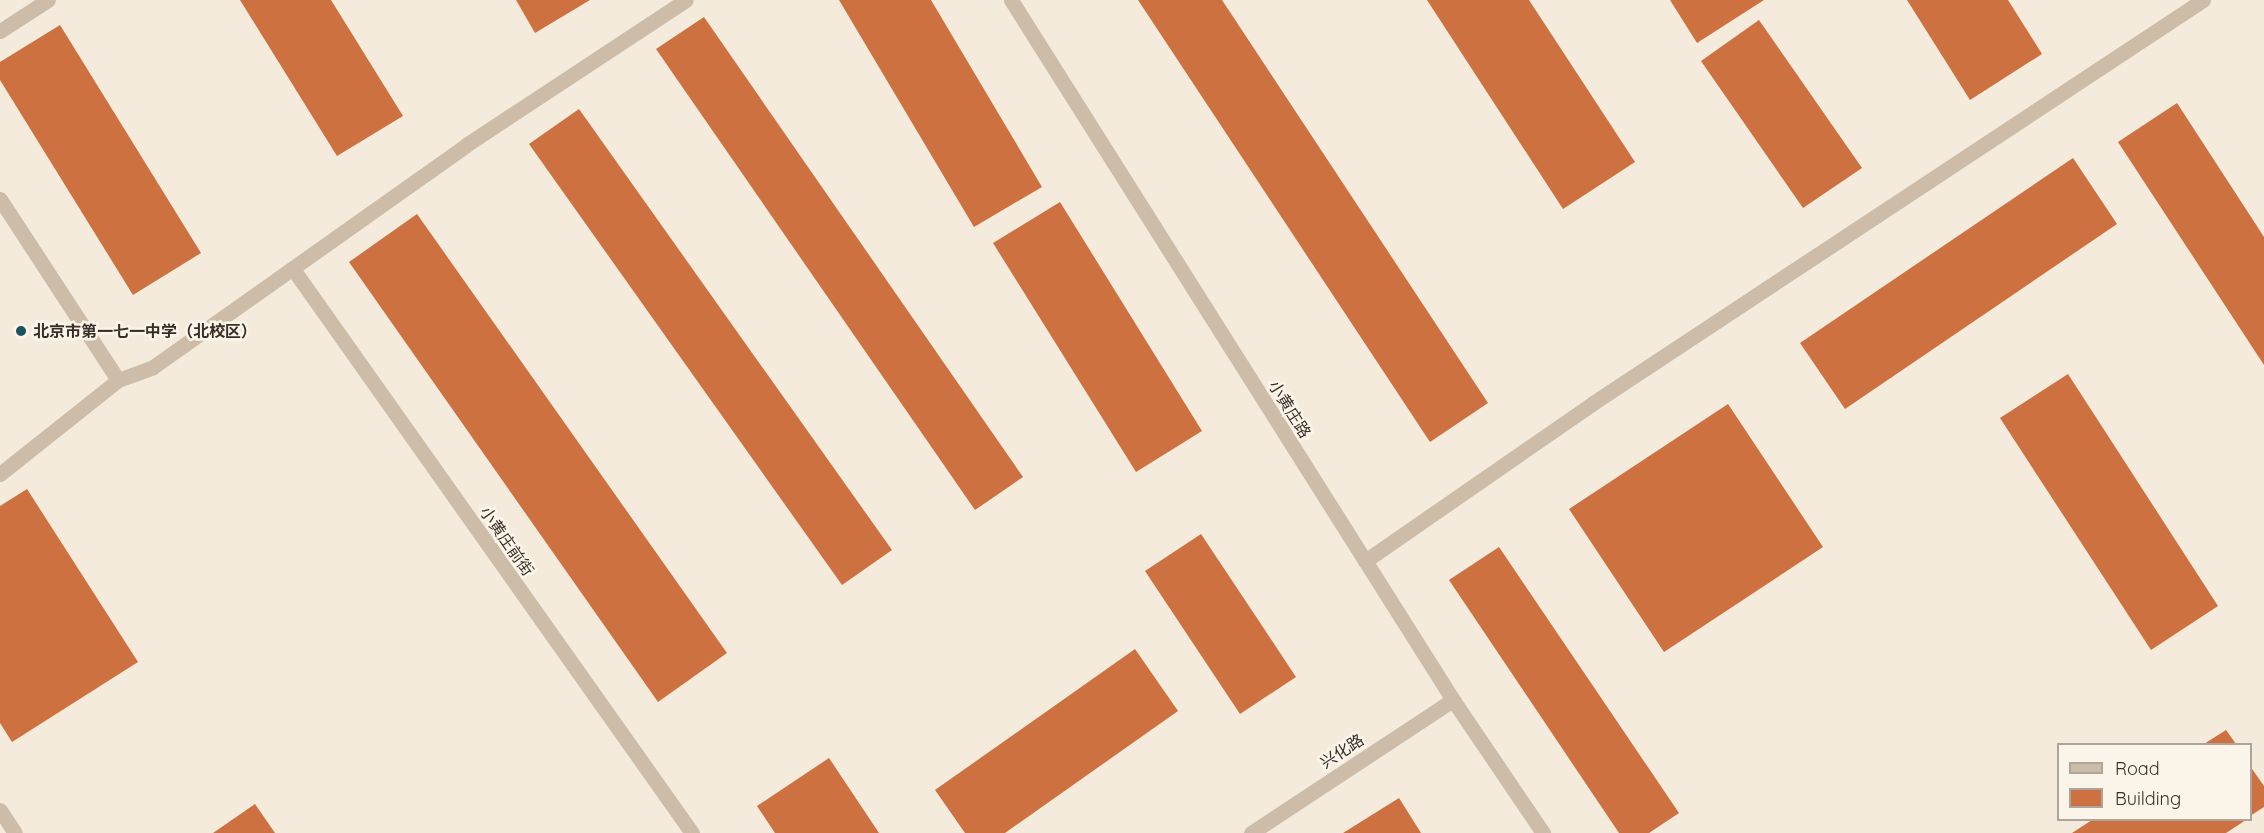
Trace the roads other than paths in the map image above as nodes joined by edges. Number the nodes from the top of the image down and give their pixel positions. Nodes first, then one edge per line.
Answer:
1 (48, 0) edge
2 (686, 0) edge
3 (1011, 0) edge
4 (2203, 0) edge
5 (0, 31) edge
6 (0, 199) edge
7 (293, 269) junction
8 (118, 380) junction
9 (0, 474) edge
10 (1365, 561) junction
11 (1453, 700) junction
12 (0, 810) edge
13 (15, 833) edge
14 (692, 833) edge
15 (1251, 833) edge
16 (1543, 833) edge

1 - 5 street
2 - 7 street
3 - 10 street, 小黄庄路
4 - 10 street
6 - 8 street
7 - 8 street
7 - 14 street, 小黄庄前街
8 - 9 street
10 - 11 street, 小黄庄路
11 - 15 street, 兴化路
11 - 16 street, 小黄庄路
12 - 13 street

